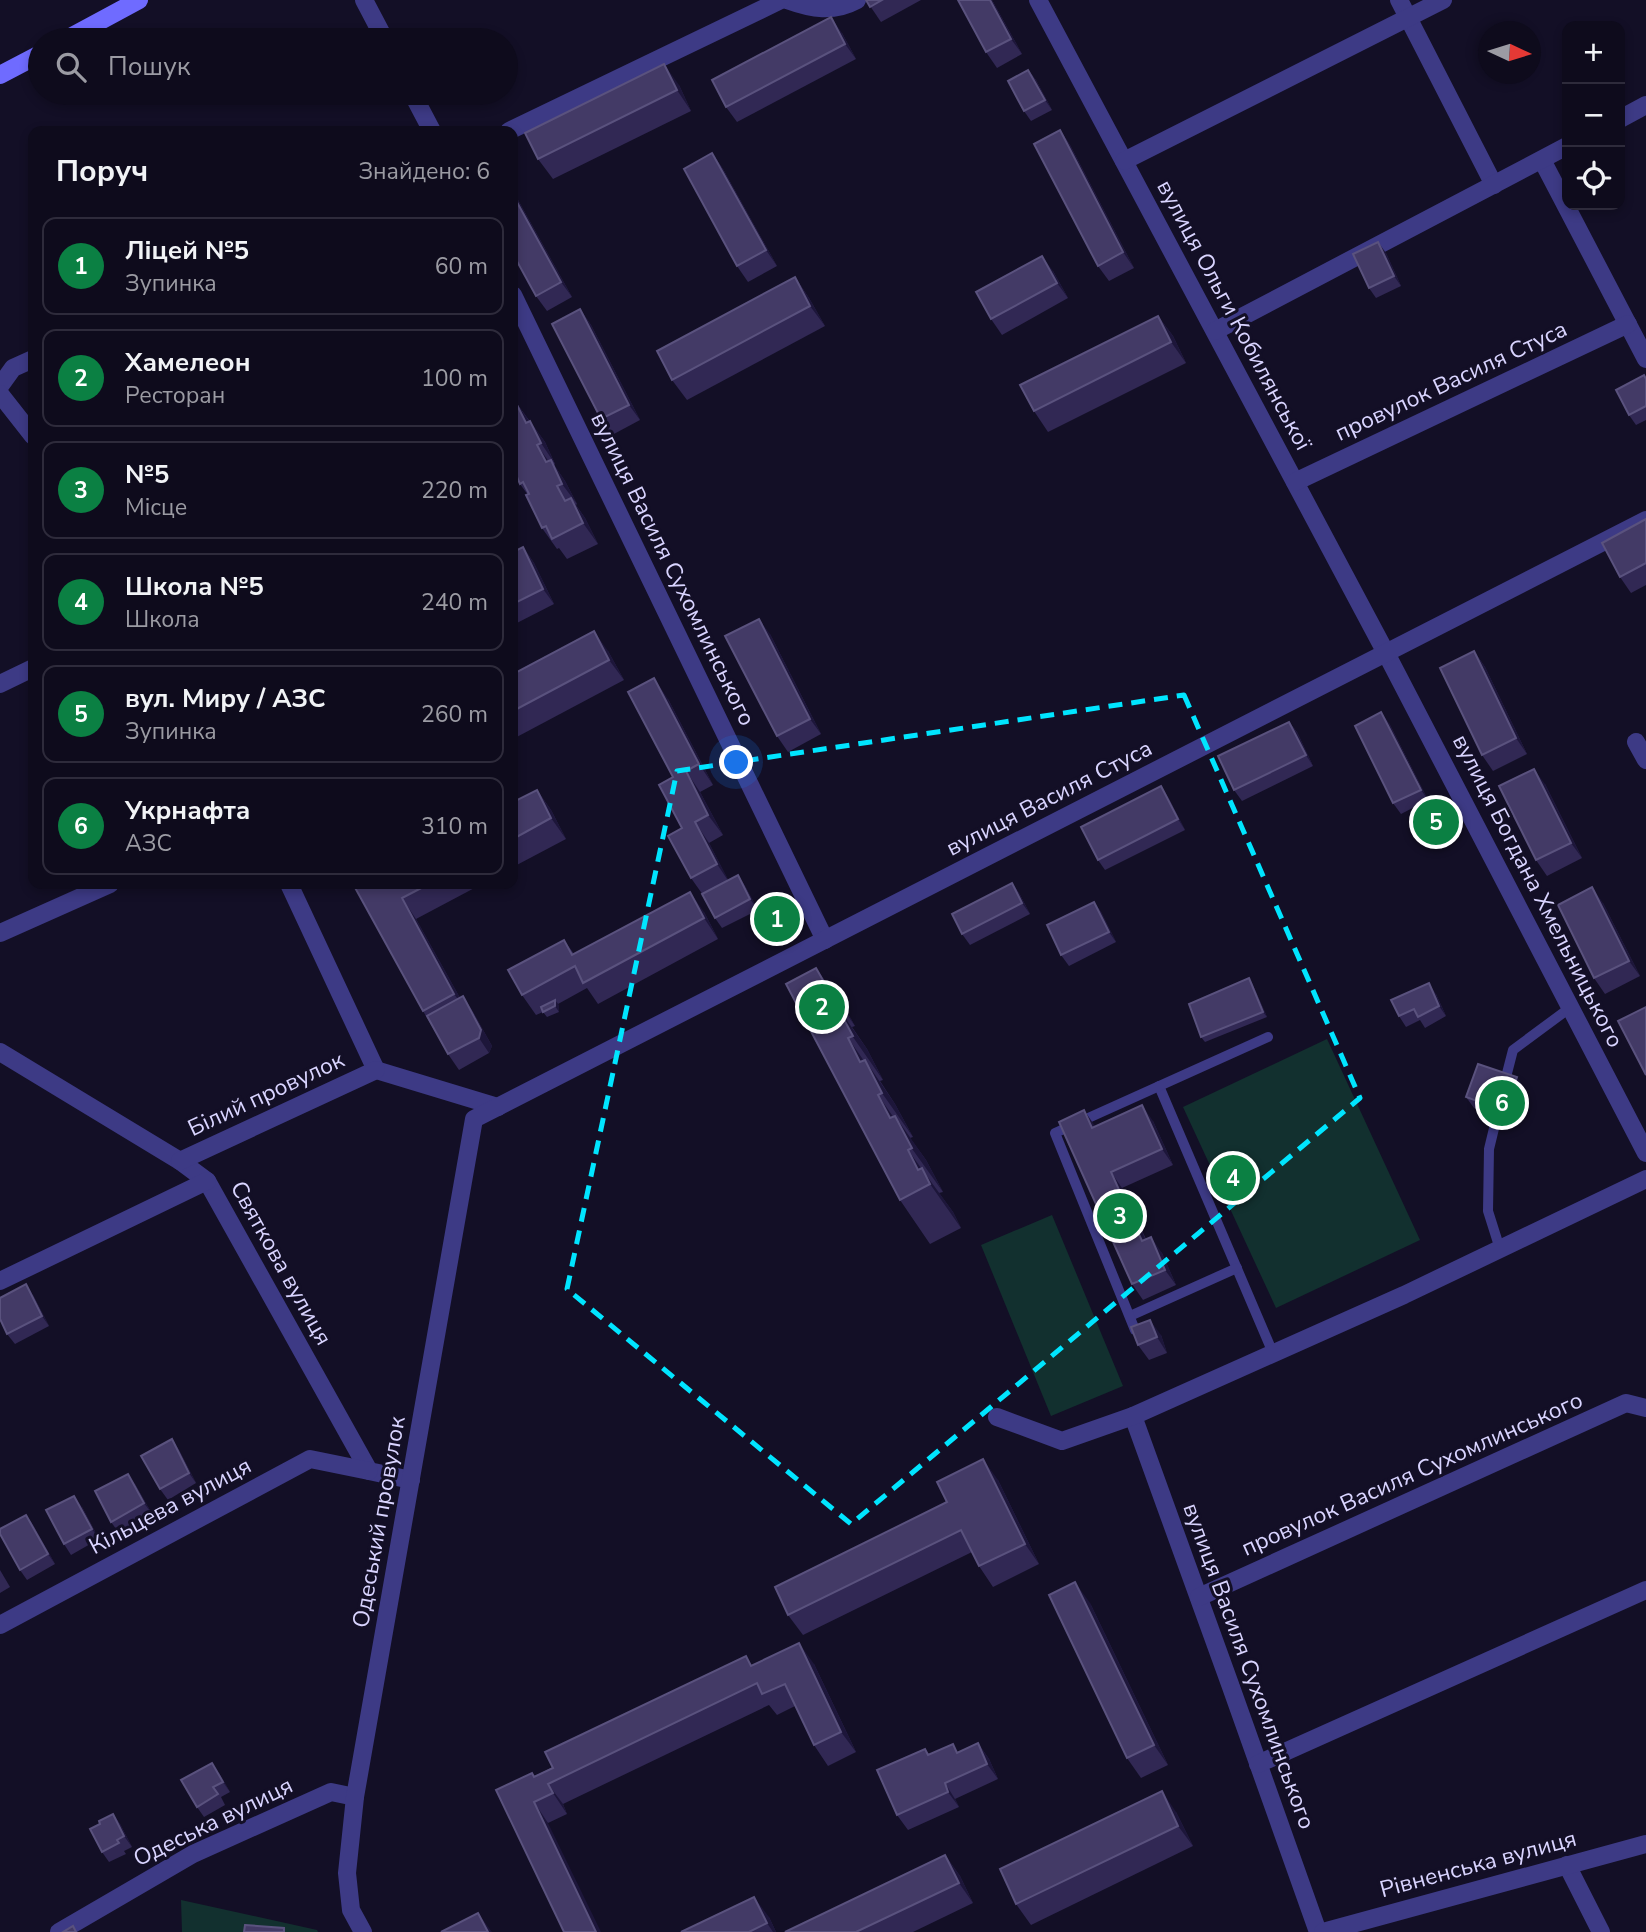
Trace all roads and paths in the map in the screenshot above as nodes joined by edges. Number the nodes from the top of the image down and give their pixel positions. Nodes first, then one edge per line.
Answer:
1 (139, 0) edge
2 (364, 0) edge
3 (781, 0) edge
4 (787, 0) edge
5 (857, 0) edge
6 (1038, 0) edge
7 (1398, 0) edge
8 (1443, 0) edge
9 (1408, 18) junction
10 (87, 28) edge
11 (379, 28) edge
12 (28, 60) edge
13 (0, 75) edge
14 (418, 105) edge
15 (1646, 105) edge
16 (1625, 116) edge
17 (429, 126) edge
18 (518, 127) edge
19 (1565, 147) edge
20 (1542, 160) junction
21 (1124, 161) junction
22 (1494, 185) junction
23 (518, 305) edge
24 (1628, 324) junction
25 (1215, 331) junction
26 (1646, 359) edge
27 (28, 361) edge
28 (0, 386) edge
29 (0, 394) edge
30 (28, 430) edge
31 (1296, 482) junction
32 (1646, 520) edge
33 (1386, 653) junction
34 (28, 670) edge
35 (0, 684) edge
36 (1636, 742) dead end
37 (1646, 760) edge
38 (99, 889) edge
39 (291, 889) edge
40 (0, 933) edge
41 (825, 940) junction
42 (1571, 1007) junction
43 (1268, 1037) dead end
44 (0, 1052) edge
45 (376, 1070) junction
46 (1505, 1081) edge
47 (1159, 1086) junction
48 (498, 1107) junction
49 (1497, 1116) edge
50 (474, 1119) joint
51 (1646, 1153) edge
52 (180, 1161) junction
53 (1646, 1179) edge
54 (207, 1181) junction
55 (1500, 1249) junction
56 (1237, 1268) junction
57 (0, 1281) edge
58 (1130, 1316) junction
59 (1135, 1330) edge
60 (1273, 1353) junction
61 (1646, 1408) edge
62 (1133, 1416) junction
63 (997, 1417) dead end
64 (369, 1471) junction
65 (411, 1480) junction
66 (1646, 1590) edge
67 (1199, 1597) junction
68 (0, 1625) edge
69 (1258, 1764) junction
70 (355, 1797) junction
71 (1646, 1844) edge
72 (1567, 1865) junction
73 (60, 1932) edge
74 (363, 1932) edge
75 (1320, 1932) edge
76 (1601, 1932) edge

1 - 10 main road
2 - 11 street
3 - 18 street
4 - 5 street
6 - 21 street, вулиця Ольги Кобилянської
7 - 9 street
8 - 9 street
9 - 21 street
9 - 22 street
12 - 13 main road
14 - 17 street
15 - 16 street
19 - 20 street
20 - 22 street
20 - 24 street
21 - 25 street, вулиця Ольги Кобилянської
22 - 25 street
23 - 41 street, вулиця Василя Сухомлинського
24 - 26 street
24 - 31 street, провулок Василя Стуса
25 - 31 street, вулиця Ольги Кобилянської
27 - 28 street
29 - 30 street
31 - 33 street, вулиця Ольги Кобилянської
32 - 33 street, вулиця Василя Стуса
33 - 41 street, вулиця Василя Стуса
33 - 42 street, вулиця Богдана Хмельницького
34 - 35 street
36 - 37 street
38 - 40 street
39 - 45 street, Білий провулок
41 - 48 street, вулиця Василя Стуса
42 - 46 lane
42 - 51 street, вулиця Богдана Хмельницького
43 - 47 lane
44 - 52 street, Святкова вулиця
45 - 48 street
45 - 52 street, Білий провулок
47 - 56 lane
47 - 58 lane
48 - 50 street, вулиця Василя Стуса
49 - 55 lane
50 - 65 street, Одеський провулок
52 - 54 street, Святкова вулиця
53 - 55 street
54 - 57 street
54 - 64 street, Святкова вулиця
55 - 60 street
56 - 58 lane
56 - 60 lane
58 - 59 lane
60 - 62 street
61 - 67 street, провулок Василя Сухомлинського
62 - 63 street
62 - 67 street, вулиця Василя Сухомлинського
64 - 65 street
64 - 68 street, Кільцева вулиця
65 - 70 street, Одеський провулок
66 - 69 street
67 - 69 street, вулиця Василя Сухомлинського
69 - 75 street, вулиця Василя Сухомлинського
70 - 73 street, Одеська вулиця
70 - 74 street, Одеський провулок
71 - 72 street, Рівненська вулиця
72 - 75 street, Рівненська вулиця
72 - 76 street

